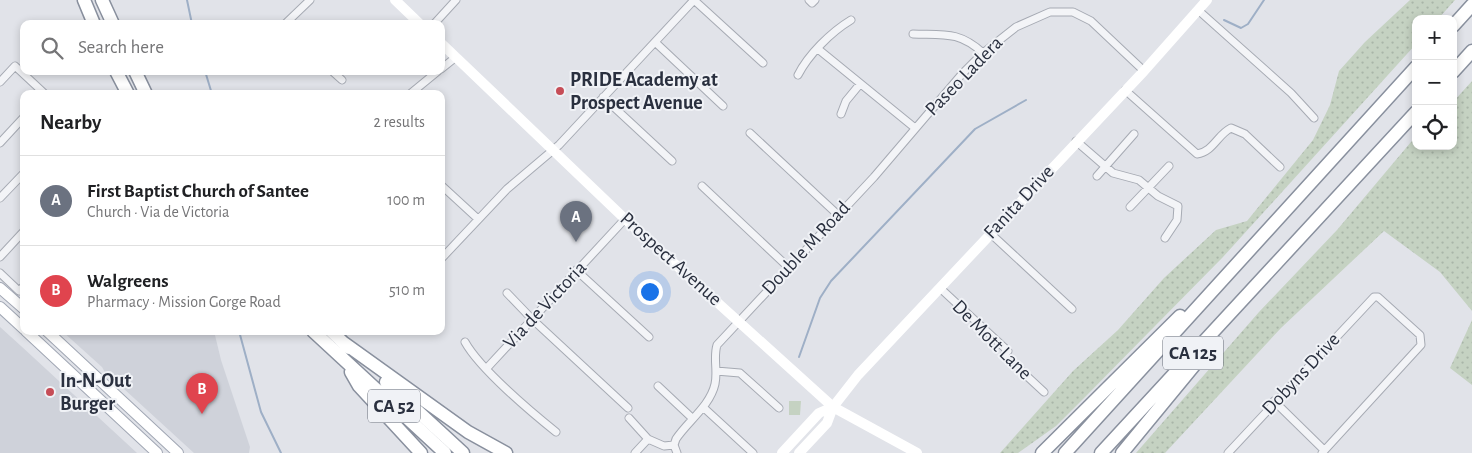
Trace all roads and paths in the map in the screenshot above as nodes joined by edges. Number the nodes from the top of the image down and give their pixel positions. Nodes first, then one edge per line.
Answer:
1 (84, 0) edge
2 (102, 0) edge
3 (310, 0) edge
4 (395, 0) edge
5 (456, 0) edge
6 (694, 0) edge
7 (1207, 0) edge
8 (1472, 5) edge
9 (1198, 10) junction
10 (92, 20) edge
11 (110, 20) edge
12 (289, 20) edge
13 (416, 20) edge
14 (438, 20) edge
15 (851, 20) dead end
16 (1457, 22) edge
17 (913, 34) dead end
18 (655, 42) junction
19 (445, 47) edge
20 (818, 49) junction
21 (1472, 51) edge
22 (983, 53) junction
23 (456, 57) junction
24 (763, 63) dead end
25 (445, 66) edge
26 (1457, 68) edge
27 (20, 71) edge
28 (1144, 71) junction
29 (1412, 71) edge
30 (25, 75) edge
31 (118, 75) edge
32 (136, 75) edge
33 (336, 75) edge
34 (434, 75) edge
35 (798, 75) dead end
36 (342, 80) dead end
37 (0, 82) edge
38 (860, 84) junction
39 (41, 90) edge
40 (126, 90) edge
41 (144, 90) edge
42 (415, 90) edge
43 (1125, 90) junction
44 (603, 97) junction
45 (723, 106) dead end
46 (841, 114) dead end
47 (1412, 116) edge
48 (1314, 118) dead end
49 (20, 121) edge
50 (914, 128) junction
51 (750, 133) dead end
52 (1134, 134) dead end
53 (1076, 141) junction
54 (0, 143) edge
55 (553, 150) junction
56 (672, 161) dead end
57 (1106, 166) junction
58 (1169, 166) dead end
59 (1280, 167) dead end
60 (1097, 176) dead end
61 (20, 177) edge
62 (874, 177) joint
63 (702, 186) dead end
64 (1148, 187) junction
65 (445, 189) edge
66 (0, 198) edge
67 (1130, 207) dead end
68 (837, 214) junction
69 (478, 219) junction
70 (626, 219) junction
71 (990, 233) junction
72 (20, 235) edge
73 (1165, 238) dead end
74 (1286, 254) junction
75 (445, 255) edge
76 (0, 257) edge
77 (1236, 264) junction
78 (788, 267) junction
79 (576, 270) junction
80 (0, 272) edge
81 (0, 288) edge
82 (940, 288) junction
83 (20, 290) edge
84 (507, 292) dead end
85 (20, 306) edge
86 (0, 307) edge
87 (1072, 309) dead end
88 (532, 319) junction
89 (739, 321) junction
90 (20, 325) edge
91 (30, 335) edge
92 (51, 335) edge
93 (317, 335) edge
94 (335, 335) edge
95 (649, 337) dead end
96 (465, 342) dead end
97 (344, 343) junction
98 (343, 359) junction
99 (486, 369) junction
100 (716, 371) junction
101 (658, 386) dead end
102 (1044, 392) dead end
103 (1274, 401) junction
104 (703, 407) junction
105 (833, 407) junction
106 (628, 408) dead end
107 (779, 408) dead end
108 (629, 418) dead end
109 (692, 418) junction
110 (556, 432) dead end
111 (648, 439) junction
112 (674, 445) junction
113 (1323, 452) edge
114 (157, 453) edge
115 (178, 453) edge
116 (421, 453) edge
117 (445, 453) edge
118 (465, 453) edge
119 (506, 453) edge
120 (635, 453) edge
121 (677, 453) edge
122 (752, 453) edge
123 (782, 453) edge
124 (799, 453) edge
125 (917, 453) edge
126 (1042, 453) edge
127 (1065, 453) edge
128 (1101, 453) edge
129 (1122, 453) edge
130 (1228, 453) edge

1 - 10 highway
2 - 11 highway
3 - 12 street
4 - 13 main road
5 - 14 street
6 - 18 street
6 - 24 street
7 - 9 main road, Fanita Drive
8 - 16 highway
9 - 28 main road, Fanita Drive
9 - 48 street
15 - 20 street
17 - 22 street
18 - 44 street
18 - 45 street
19 - 23 main road, Prospect Avenue
20 - 35 street
20 - 38 street
21 - 26 highway
22 - 28 street, Paseo Ladera
22 - 50 street, Paseo Ladera
23 - 25 street
23 - 55 main road, Prospect Avenue
27 - 37 street
28 - 43 main road, Fanita Drive
29 - 77 highway, CA 125
30 - 39 street
31 - 40 highway
32 - 41 highway
33 - 36 street
34 - 42 street
38 - 46 street
38 - 50 street
43 - 53 main road, Fanita Drive
43 - 59 street
44 - 55 street
44 - 56 street
47 - 74 highway, CA 125
49 - 54 street
50 - 62 street, Paseo Ladera
51 - 68 street
52 - 57 street
53 - 57 street
53 - 71 main road, Fanita Drive
55 - 69 street
55 - 70 main road, Prospect Avenue
57 - 60 street
57 - 64 street
58 - 64 street
61 - 66 street
62 - 68 street, Double M Road
63 - 78 street
64 - 67 street
64 - 73 street
65 - 69 street
68 - 78 street, Double M Road
69 - 75 street
70 - 79 street, Via de Victoria
70 - 89 main road, Prospect Avenue
71 - 82 main road, Fanita Drive
71 - 87 street
72 - 76 street
74 - 128 highway, CA 125
74 - 129 highway
77 - 126 highway
77 - 127 highway, CA 125
78 - 89 street, Double M Road
79 - 88 street, Via de Victoria
79 - 95 street
80 - 83 street
81 - 85 main road
82 - 102 street, De Mott Lane
82 - 105 main road, Fanita Drive
84 - 88 street
86 - 90 main road
88 - 99 street, Via de Victoria
88 - 106 street
89 - 100 street, Double M Road
89 - 105 main road, Prospect Avenue
91 - 114 main road
92 - 115 main road
93 - 98 highway, CA 52
94 - 97 highway, CA 52
96 - 99 street
97 - 118 highway, CA 52
97 - 119 highway
98 - 116 highway
98 - 117 highway, CA 52
99 - 110 street
100 - 104 street, Double M Road
100 - 107 street
101 - 109 street
103 - 113 street
103 - 113 street, Dobyns Drive
103 - 130 street, Dobyns Drive
104 - 109 street, Double M Road
104 - 122 street
105 - 123 main road, Fanita Drive
105 - 124 main road, Fanita Drive
105 - 125 main road, Prospect Avenue
108 - 111 street
109 - 112 street, Double M Road
111 - 112 street
111 - 120 street
112 - 121 street

